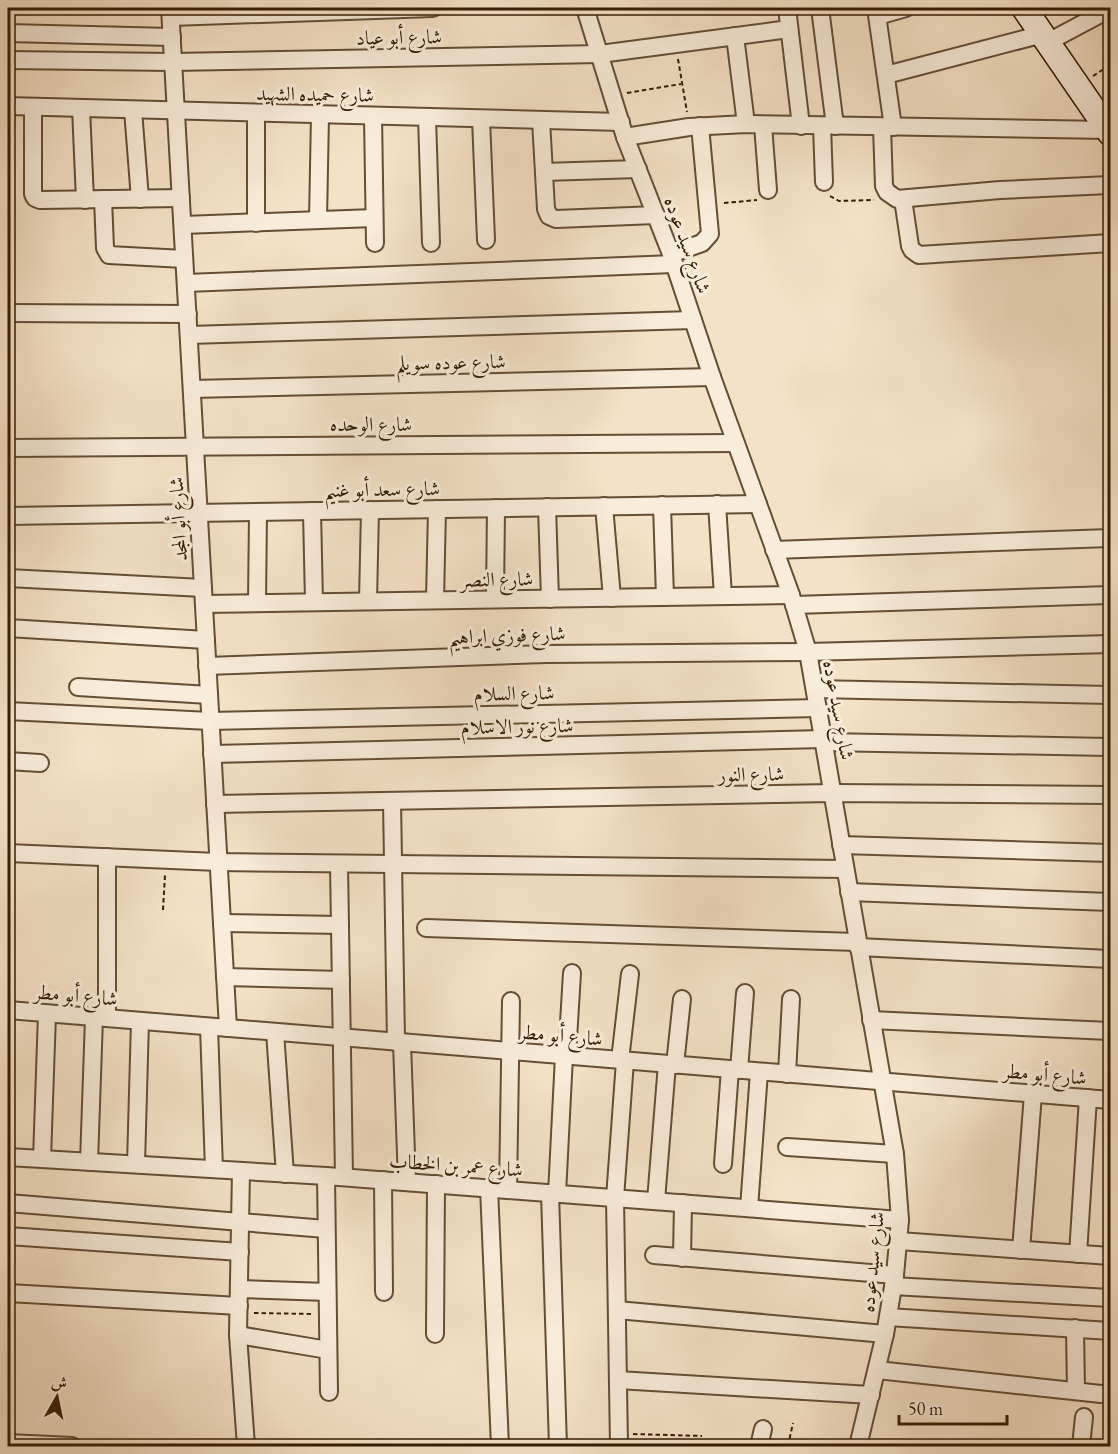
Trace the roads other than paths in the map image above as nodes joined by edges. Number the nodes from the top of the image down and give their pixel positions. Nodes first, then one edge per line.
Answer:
1 (433, 8) edge
2 (585, 8) edge
3 (787, 8) edge
4 (820, 8) edge
5 (906, 8) edge
6 (1024, 8) edge
7 (1110, 9) edge
8 (170, 12) edge
9 (877, 12) edge
10 (789, 29) junction
11 (8, 33) edge
12 (735, 36) junction
13 (172, 37) junction
14 (1045, 38) junction
15 (600, 54) junction
16 (8, 60) edge
17 (173, 62) junction
18 (886, 75) junction
19 (8, 106) edge
20 (33, 107) junction
21 (81, 108) junction
22 (133, 110) junction
23 (176, 111) junction
24 (256, 114) junction
25 (320, 115) junction
26 (373, 116) junction
27 (427, 117) junction
28 (481, 119) junction
29 (541, 120) junction
30 (746, 124) junction
31 (764, 125) junction
32 (695, 126) junction
33 (801, 126) junction
34 (828, 126) junction
35 (887, 127) junction
36 (623, 129) junction
37 (1109, 132) edge
38 (638, 169) junction
39 (544, 172) junction
40 (824, 182) road end
41 (1110, 185) edge
42 (768, 190) road end
43 (181, 198) junction
44 (897, 198) junction
45 (103, 199) junction
46 (140, 199) junction
47 (86, 200) junction
48 (656, 215) junction
49 (374, 218) junction
50 (318, 220) junction
51 (256, 223) junction
52 (183, 225) junction
53 (486, 240) dead end
54 (375, 243) dead end
55 (431, 243) dead end
56 (1110, 243) edge
57 (184, 259) junction
58 (672, 259) junction
59 (186, 283) junction
60 (8, 313) edge
61 (188, 314) junction
62 (693, 320) junction
63 (189, 335) junction
64 (712, 377) junction
65 (192, 389) junction
66 (735, 443) junction
67 (195, 447) junction
68 (8, 448) edge
69 (717, 504) junction
70 (758, 504) junction
71 (662, 505) junction
72 (604, 506) junction
73 (547, 507) junction
74 (496, 508) junction
75 (437, 509) junction
76 (370, 510) junction
77 (312, 511) junction
78 (258, 512) junction
79 (199, 513) junction
80 (8, 516) edge
81 (1110, 538) edge
82 (774, 550) junction
83 (8, 578) edge
84 (1110, 595) edge
85 (203, 596) junction
86 (723, 596) junction
87 (665, 597) junction
88 (612, 598) junction
89 (495, 599) junction
90 (550, 599) junction
91 (435, 600) junction
92 (792, 600) junction
93 (368, 601) junction
94 (314, 602) junction
95 (257, 603) junction
96 (8, 628) edge
97 (206, 640) junction
98 (1110, 644) edge
99 (808, 652) junction
100 (207, 666) junction
101 (78, 687) dead end
102 (815, 689) junction
103 (209, 695) junction
104 (1110, 695) edge
105 (818, 708) junction
106 (8, 711) edge
107 (210, 721) junction
108 (824, 741) junction
109 (1110, 747) edge
110 (212, 754) junction
111 (8, 761) edge
112 (39, 763) dead end
113 (832, 793) junction
114 (1110, 795) edge
115 (392, 801) junction
116 (215, 804) junction
117 (841, 844) junction
118 (8, 853) edge
119 (1110, 853) edge
120 (107, 857) junction
121 (218, 862) junction
122 (339, 864) junction
123 (393, 864) junction
124 (845, 869) junction
125 (849, 892) junction
126 (1110, 902) edge
127 (222, 923) junction
128 (340, 925) junction
129 (426, 928) dead end
130 (857, 944) junction
131 (1110, 959) edge
132 (572, 973) dead end
133 (630, 974) dead end
134 (225, 976) junction
135 (341, 980) junction
136 (745, 993) dead end
137 (682, 999) dead end
138 (791, 999) dead end
139 (511, 1001) dead end
140 (8, 1011) edge
141 (47, 1014) junction
142 (101, 1018) junction
143 (870, 1020) junction
144 (140, 1021) junction
145 (209, 1027) junction
146 (228, 1028) junction
147 (1110, 1031) edge
148 (275, 1032) junction
149 (341, 1037) junction
150 (399, 1042) junction
151 (510, 1052) junction
152 (565, 1056) junction
153 (622, 1061) junction
154 (671, 1065) junction
155 (735, 1070) junction
156 (759, 1072) junction
157 (787, 1074) junction
158 (881, 1082) junction
159 (1033, 1094) junction
160 (1088, 1098) junction
161 (1110, 1100) edge
162 (787, 1147) dead end
163 (895, 1154) junction
164 (8, 1157) edge
165 (42, 1159) junction
166 (89, 1162) junction
167 (136, 1164) junction
168 (723, 1164) dead end
169 (214, 1169) junction
170 (241, 1171) junction
171 (285, 1174) junction
172 (326, 1176) junction
173 (344, 1178) junction
174 (383, 1180) junction
175 (407, 1182) junction
176 (436, 1184) junction
177 (489, 1188) junction
178 (508, 1190) junction
179 (554, 1193) junction
180 (615, 1198) junction
181 (656, 1201) junction
182 (8, 1203) edge
183 (683, 1203) junction
184 (748, 1208) junction
185 (900, 1220) junction
186 (240, 1222) junction
187 (326, 1229) junction
188 (8, 1236) edge
189 (899, 1241) junction
190 (1021, 1250) junction
191 (240, 1252) junction
192 (1078, 1254) junction
193 (654, 1255) dead end
194 (1110, 1256) edge
195 (682, 1258) junction
196 (894, 1280) junction
197 (327, 1292) junction
198 (384, 1292) dead end
199 (8, 1293) edge
200 (1110, 1298) edge
201 (239, 1302) junction
202 (616, 1310) junction
203 (888, 1317) junction
204 (1075, 1328) junction
205 (1110, 1331) edge
206 (435, 1334) dead end
207 (885, 1334) junction
208 (238, 1335) junction
209 (328, 1350) junction
210 (877, 1370) junction
211 (618, 1380) junction
212 (1076, 1391) junction
213 (329, 1392) dead end
214 (1101, 1394) dead end
215 (871, 1395) junction
216 (1084, 1417) dead end
217 (763, 1429) dead end
218 (619, 1440) edge
219 (8, 1443) edge
220 (46, 1446) edge
221 (72, 1446) edge
222 (246, 1446) edge
223 (500, 1446) edge
224 (558, 1446) edge
225 (759, 1446) edge
226 (858, 1446) edge
227 (1082, 1446) edge

1 - 8 street
2 - 15 street, شارع سيد عوده
3 - 10 street
4 - 34 street
5 - 9 street
6 - 14 street
7 - 14 street
8 - 13 street, شارع أبو المجد
9 - 18 street
10 - 12 street, شارع أبو عياد
10 - 33 street
11 - 13 street
12 - 15 street, شارع أبو عياد
12 - 30 street
13 - 17 street, شارع أبو المجد
14 - 18 street
14 - 37 street
15 - 17 street, شارع أبو عياد
15 - 36 street, شارع سيد عوده
16 - 17 street, شارع أبو عياد
17 - 23 street, شارع أبو المجد
18 - 35 street
19 - 20 street, شارع حميده الشهيد
20 - 21 street, شارع حميده الشهيد
20 - 47 street
21 - 22 street, شارع حميده الشهيد
21 - 47 street
22 - 23 street, شارع حميده الشهيد
22 - 46 street
23 - 24 street, شارع حميده الشهيد
23 - 43 street, شارع أبو المجد
24 - 25 street, شارع حميده الشهيد
24 - 51 street
25 - 26 street, شارع حميده الشهيد
25 - 50 street
26 - 27 street, شارع حميده الشهيد
26 - 49 street
27 - 28 street, شارع حميده الشهيد
27 - 55 street
28 - 29 street, شارع حميده الشهيد
28 - 53 street
29 - 36 street, شارع حميده الشهيد
29 - 39 street
30 - 31 street, شارع حميده الشهيد
30 - 32 street, شارع حميده الشهيد
31 - 33 street, شارع حميده الشهيد
31 - 42 street
32 - 36 street, شارع حميده الشهيد
32 - 58 street
33 - 34 street, شارع حميده الشهيد
34 - 35 street, شارع حميده الشهيد
34 - 40 street
35 - 37 street, شارع حميده الشهيد
35 - 44 street
36 - 38 street, شارع سيد عوده
38 - 39 street
38 - 48 street, شارع سيد عوده
39 - 48 street
41 - 44 street
43 - 46 street
43 - 52 street, شارع أبو المجد
44 - 56 street
45 - 46 street
45 - 47 street
45 - 57 street
48 - 58 street, شارع سيد عوده
49 - 50 street
49 - 54 street
50 - 51 street
51 - 52 street
52 - 57 street, شارع أبو المجد
57 - 59 street, شارع أبو المجد
58 - 59 street
58 - 62 street, شارع سيد عوده
59 - 61 street, شارع أبو المجد
60 - 61 street
61 - 63 street, شارع أبو المجد
62 - 63 street
62 - 64 street, شارع سيد عوده
63 - 65 street, شارع أبو المجد
64 - 65 street, شارع عوده سويلم
64 - 66 street, شارع سيد عوده
65 - 67 street, شارع أبو المجد
66 - 67 street, شارع الوحده
66 - 70 street, شارع سيد عوده
67 - 68 street, شارع الوحده
67 - 79 street, شارع أبو المجد
69 - 70 street, شارع سعد أبو غنيم
69 - 71 street, شارع سعد أبو غنيم
69 - 86 street
70 - 82 street, شارع سيد عوده
71 - 72 street, شارع سعد أبو غنيم
71 - 87 street
72 - 73 street, شارع سعد أبو غنيم
72 - 88 street
73 - 74 street, شارع سعد أبو غنيم
73 - 90 street
74 - 75 street, شارع سعد أبو غنيم
74 - 89 street
75 - 76 street, شارع سعد أبو غنيم
75 - 91 street
76 - 77 street, شارع سعد أبو غنيم
76 - 93 street
77 - 78 street, شارع سعد أبو غنيم
77 - 94 street
78 - 79 street, شارع سعد أبو غنيم
78 - 95 street
79 - 80 street, شارع سعد أبو غنيم
79 - 85 street, شارع أبو المجد
81 - 82 street
82 - 92 street, شارع سيد عوده
83 - 85 street, شارع النصر
84 - 92 street, شارع النصر
85 - 95 street, شارع النصر
85 - 97 street, شارع أبو المجد
86 - 87 street, شارع النصر
86 - 92 street, شارع النصر
87 - 88 street, شارع النصر
88 - 90 street, شارع النصر
89 - 90 street, شارع النصر
89 - 91 street, شارع النصر
91 - 93 street, شارع النصر
92 - 99 street, شارع سيد عوده
93 - 94 street, شارع النصر
94 - 95 street, شارع النصر
96 - 97 street
97 - 100 street, شارع أبو المجد
98 - 99 street, شارع فوزي ابراهيم
99 - 100 street, شارع فوزي ابراهيم
99 - 102 street, شارع سيد عوده
100 - 103 street, شارع أبو المجد
101 - 103 street
102 - 104 street
102 - 105 street, شارع سيد عوده
103 - 107 street, شارع أبو المجد
105 - 107 street, شارع السلام
105 - 108 street, شارع سيد عوده
106 - 107 street, شارع السلام
107 - 110 street, شارع أبو المجد
108 - 109 street, شارع نور الاسلام
108 - 110 street, شارع نور الاسلام
108 - 113 street, شارع سيد عوده
110 - 116 street, شارع أبو المجد
111 - 112 street
113 - 114 street, شارع النور
113 - 115 street, شارع النور
113 - 117 street, شارع سيد عوده
115 - 116 street, شارع النور
115 - 123 street
116 - 121 street, شارع أبو المجد
117 - 119 street
117 - 124 street, شارع سيد عوده
118 - 120 street
120 - 121 street
120 - 142 street
121 - 122 street
121 - 127 street, شارع أبو المجد
122 - 123 street
122 - 128 street
123 - 124 street
123 - 150 street
124 - 125 street, شارع سيد عوده
125 - 126 street
125 - 130 street, شارع سيد عوده
127 - 128 street
127 - 134 street, شارع أبو المجد
128 - 135 street
129 - 130 street
130 - 131 street
130 - 143 street, شارع سيد عوده
132 - 152 street
133 - 153 street
134 - 135 street
134 - 146 street, شارع أبو المجد
135 - 149 street
136 - 155 street
137 - 154 street
138 - 157 street
139 - 151 street
140 - 141 street, شارع أبو مطر
141 - 142 street, شارع أبو مطر
141 - 165 street
142 - 144 street, شارع أبو مطر
142 - 166 street
143 - 147 street
143 - 158 street, شارع سيد عوده
144 - 145 street, شارع أبو مطر
144 - 167 street
145 - 146 street, شارع أبو مطر
145 - 169 street
146 - 148 street, شارع أبو مطر
148 - 149 street, شارع أبو مطر
148 - 171 street
149 - 150 street, شارع أبو مطر
149 - 173 street
150 - 151 street, شارع أبو مطر
150 - 175 street
151 - 152 street, شارع أبو مطر
151 - 178 street
152 - 153 street, شارع أبو مطر
152 - 179 street
153 - 154 street, شارع أبو مطر
153 - 180 street
154 - 155 street, شارع أبو مطر
154 - 181 street
155 - 156 street, شارع أبو مطر
155 - 168 street
156 - 157 street, شارع أبو مطر
156 - 184 street
157 - 158 street, شارع أبو مطر
158 - 159 street, شارع أبو مطر
158 - 163 street, شارع سيد عوده
159 - 160 street, شارع أبو مطر
159 - 190 street
160 - 161 street, شارع أبو مطر
160 - 192 street
162 - 163 street
163 - 185 street, شارع سيد عوده
164 - 165 street, شارع عمر بن الخطاب
165 - 166 street, شارع عمر بن الخطاب
166 - 167 street, شارع عمر بن الخطاب
167 - 169 street, شارع عمر بن الخطاب
169 - 170 street, شارع عمر بن الخطاب
170 - 171 street, شارع عمر بن الخطاب
170 - 186 street
171 - 172 street, شارع عمر بن الخطاب
172 - 173 street, شارع عمر بن الخطاب
172 - 187 street
173 - 174 street, شارع عمر بن الخطاب
174 - 175 street, شارع عمر بن الخطاب
174 - 198 street
175 - 176 street, شارع عمر بن الخطاب
176 - 177 street, شارع عمر بن الخطاب
176 - 206 street
177 - 178 street, شارع عمر بن الخطاب
177 - 223 street
178 - 179 street, شارع عمر بن الخطاب
179 - 180 street, شارع عمر بن الخطاب
179 - 224 street
180 - 181 street, شارع عمر بن الخطاب
180 - 202 street
181 - 183 street, شارع عمر بن الخطاب
182 - 186 street
183 - 184 street, شارع عمر بن الخطاب
183 - 195 street
184 - 185 street, شارع عمر بن الخطاب
185 - 189 street, شارع سيد عوده
186 - 187 street
186 - 191 street
187 - 197 street
188 - 191 street
189 - 190 street
189 - 196 street, شارع سيد عوده
190 - 192 street
191 - 201 street
192 - 194 street
193 - 195 street
195 - 196 street
196 - 200 street
196 - 203 street, شارع سيد عوده
197 - 201 street
197 - 209 street
199 - 201 street
201 - 208 street
202 - 207 street
202 - 211 street
203 - 204 street
203 - 207 street, شارع سيد عوده
204 - 205 street
204 - 212 street
207 - 210 street, شارع سيد عوده
208 - 209 street
208 - 222 street
209 - 213 street
210 - 212 street
210 - 215 street, شارع سيد عوده
211 - 215 street
211 - 218 street
212 - 214 street
215 - 226 street, شارع سيد عوده
216 - 227 street
217 - 225 street
219 - 220 street
220 - 221 street

